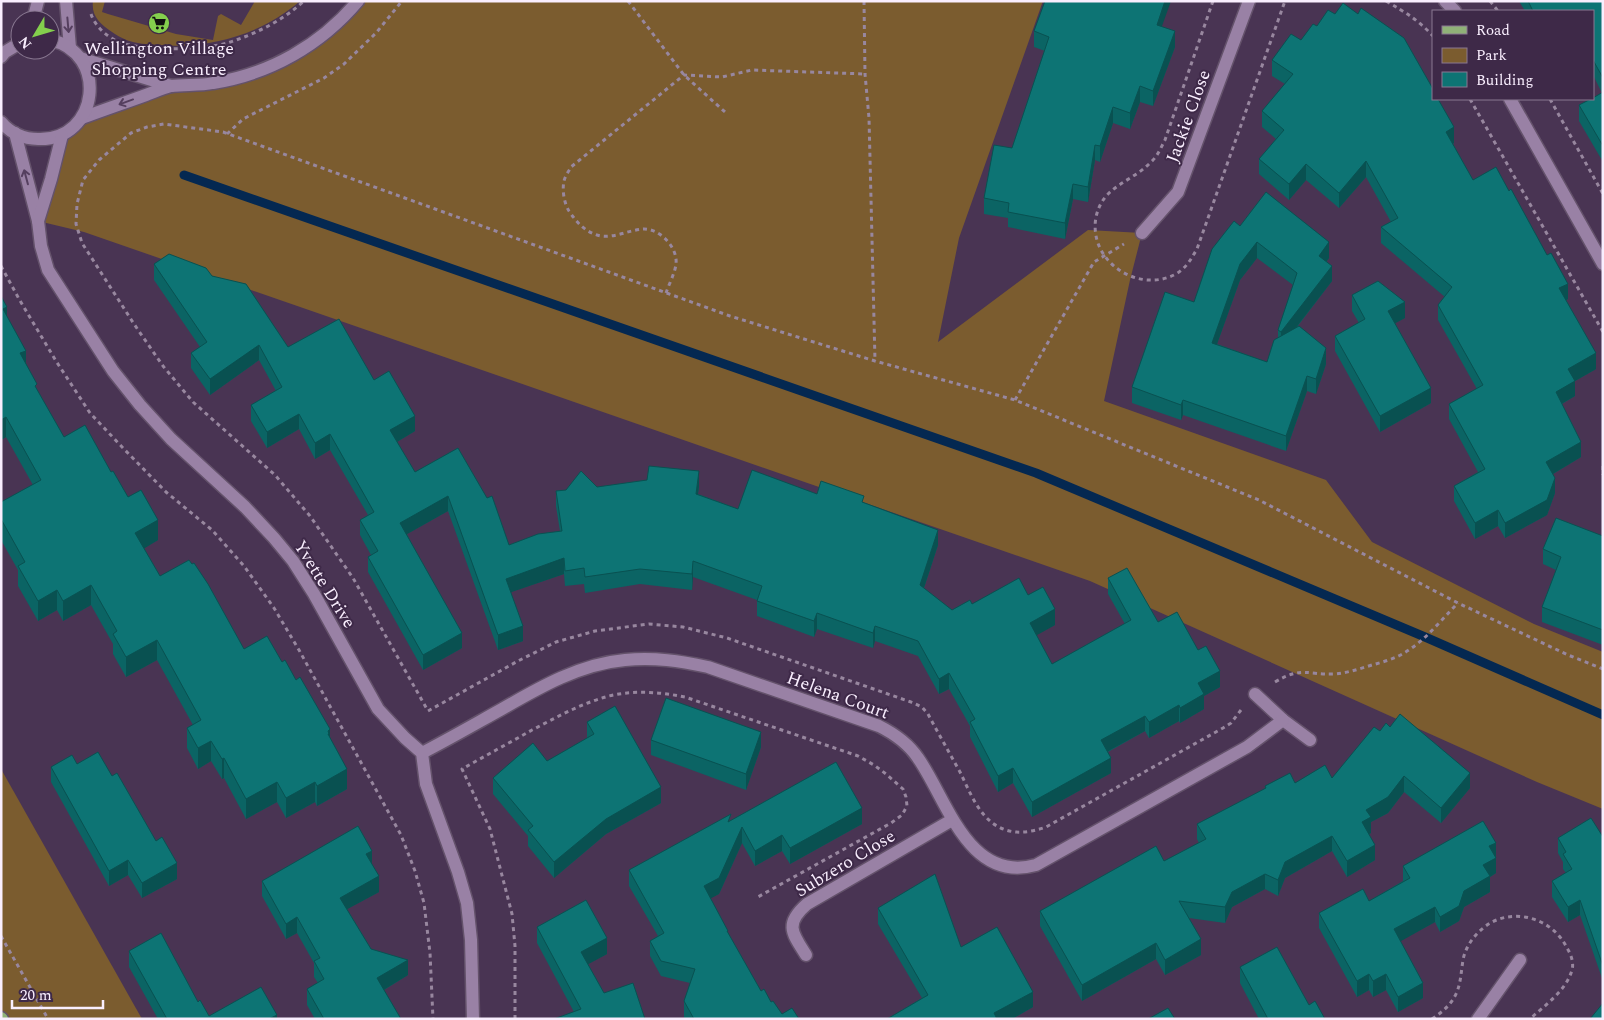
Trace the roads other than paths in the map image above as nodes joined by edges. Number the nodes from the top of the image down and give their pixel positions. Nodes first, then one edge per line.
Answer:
1 (66, 1) edge
2 (358, 1) edge
3 (1249, 1) edge
4 (60, 43) edge
5 (70, 48) junction
6 (80, 58) junction
7 (171, 86) junction
8 (1511, 100) edge
9 (82, 118) junction
10 (1, 122) edge
11 (15, 133) junction
12 (62, 135) junction
13 (38, 220) junction
14 (1142, 233) road end
15 (1603, 264) edge
16 (1255, 694) road end
17 (1283, 720) junction
18 (1310, 740) dead end
19 (422, 754) junction
20 (952, 820) junction
21 (806, 955) dead end
22 (1520, 960) dead end
23 (473, 1019) edge
24 (1478, 1019) edge

1 -> 5 street
2 - 7 street
3 - 14 street, Jackie Close
4 - 5 street
5 - 6 street
6 - 7 street
6 - 9 street
7 -> 9 street
8 - 15 street
9 - 12 street
10 - 11 street
11 - 12 street
13 -> 11 street, Yvette Drive
12 - 13 street, Yvette Drive
13 - 19 street, Yvette Drive
16 - 17 street
17 - 18 street
17 - 20 street, Helena Court
19 - 20 street, Helena Court
19 - 23 street
20 - 21 street, Subzero Close
22 - 24 street

